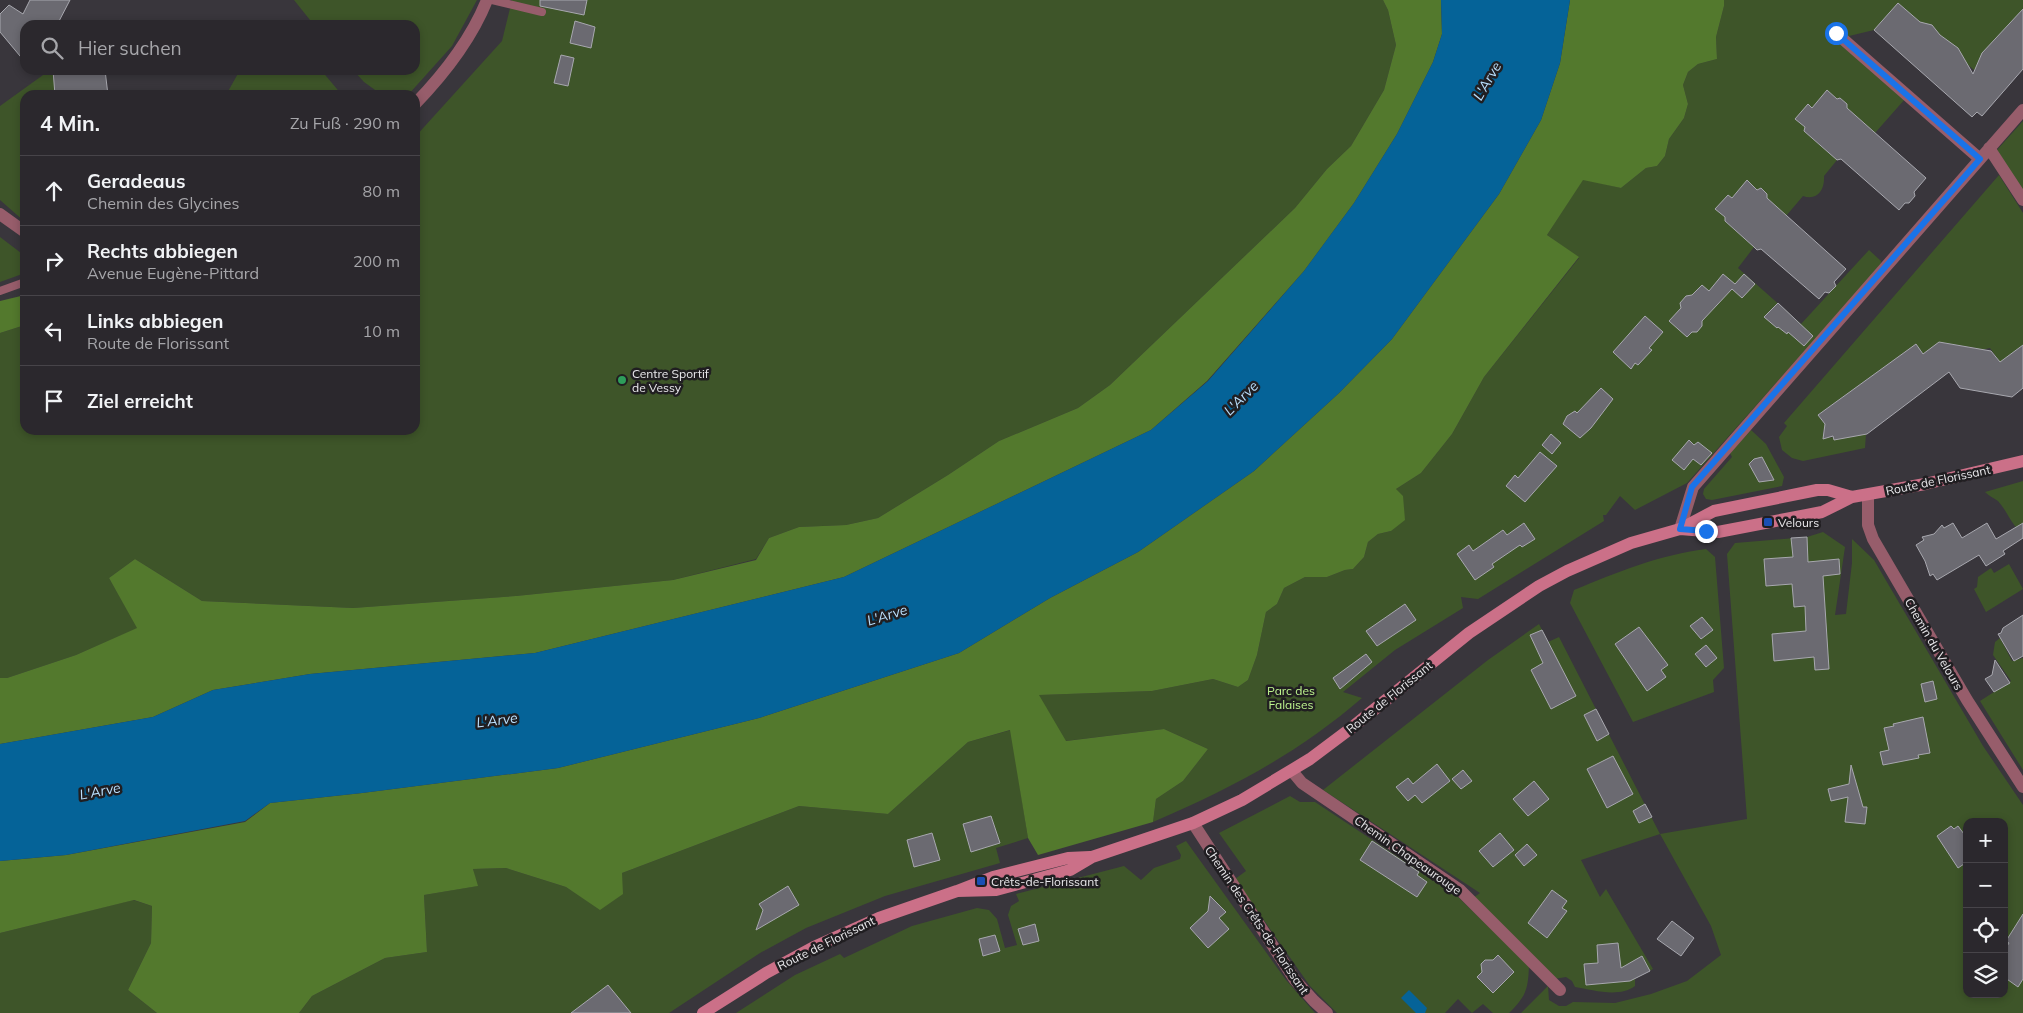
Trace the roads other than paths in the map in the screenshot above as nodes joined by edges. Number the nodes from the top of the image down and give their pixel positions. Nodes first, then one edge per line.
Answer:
1 (487, 0) edge
2 (492, 0) edge
3 (542, 12) dead end
4 (1836, 33) dead end
5 (420, 98) edge
6 (2023, 110) edge
7 (1989, 148) junction
8 (1980, 159) junction
9 (2023, 200) edge
10 (0, 214) edge
11 (20, 228) edge
12 (20, 284) edge
13 (0, 291) edge
14 (2023, 461) edge
15 (1868, 495) junction
16 (1852, 497) junction
17 (1680, 529) junction
18 (1292, 771) junction
19 (2023, 786) edge
20 (1193, 823) junction
21 (1560, 990) dead end
22 (703, 1013) edge
23 (1327, 1013) edge

1 - 5 street
2 - 3 lane
4 - 8 street
6 - 7 street
7 - 8 street
7 - 9 street
8 - 17 street
10 - 11 street
12 - 13 lane
14 - 15 main road, Route de Florissant
15 - 16 main road, Route de Florissant
15 - 19 street, Chemin du Velours
16 - 17 main road, Route de Florissant
16 - 17 main road, Route de Florissant
17 - 18 main road, Route de Florissant
18 - 20 main road, Route de Florissant
18 - 21 street, Chemin Chapeaurouge
20 - 22 main road, Route de Florissant
20 - 23 street, Chemin des Crêts-de-Florissant

